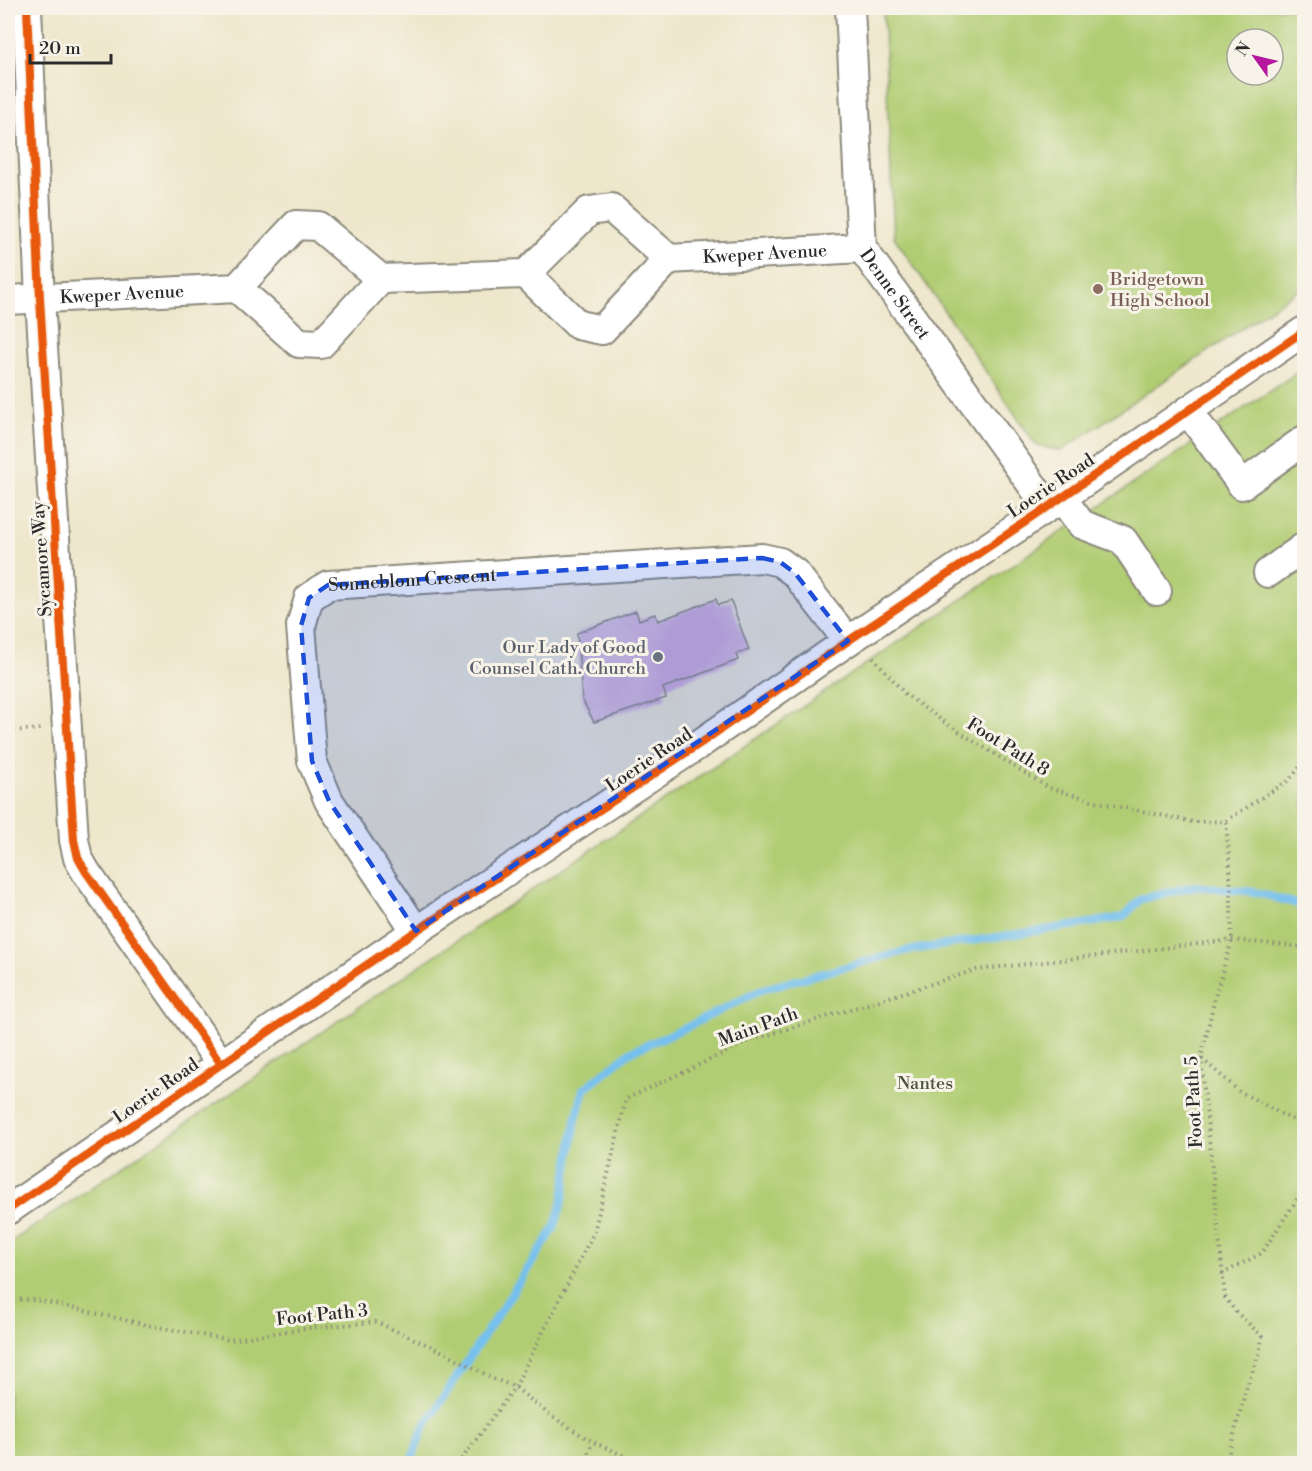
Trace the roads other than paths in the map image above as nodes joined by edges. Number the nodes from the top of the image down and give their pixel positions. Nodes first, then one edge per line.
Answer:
1 (27, 8) edge
2 (850, 8) edge
3 (862, 248) junction
4 (669, 259) junction
5 (526, 274) junction
6 (381, 279) junction
7 (237, 288) junction
8 (40, 299) junction
9 (8, 300) edge
10 (1305, 331) edge
11 (1188, 411) junction
12 (1305, 440) edge
13 (1054, 502) junction
14 (1305, 547) edge
15 (1268, 573) dead end
16 (1157, 591) dead end
17 (848, 641) junction
18 (416, 931) junction
19 (221, 1064) junction
20 (8, 1210) edge

1 - 8 street, Sycamore Way
2 - 3 street, Denne Street
3 - 4 street, Kweper Avenue
3 - 13 street, Denne Street
4 - 5 street
4 - 5 street
5 - 6 street
6 - 7 street
6 - 7 street
7 - 8 street, Kweper Avenue
8 - 9 street, Kweper Avenue
8 - 19 street, Sycamore Way
10 - 11 street, Loerie Road
11 - 12 street
11 - 13 street, Loerie Road
13 - 16 street, Denne Street
13 - 17 street, Loerie Road
14 - 15 street
17 - 18 street, Loerie Road
17 - 18 street, Sonneblom Crescent
18 - 19 street, Loerie Road
19 - 20 street, Loerie Road

